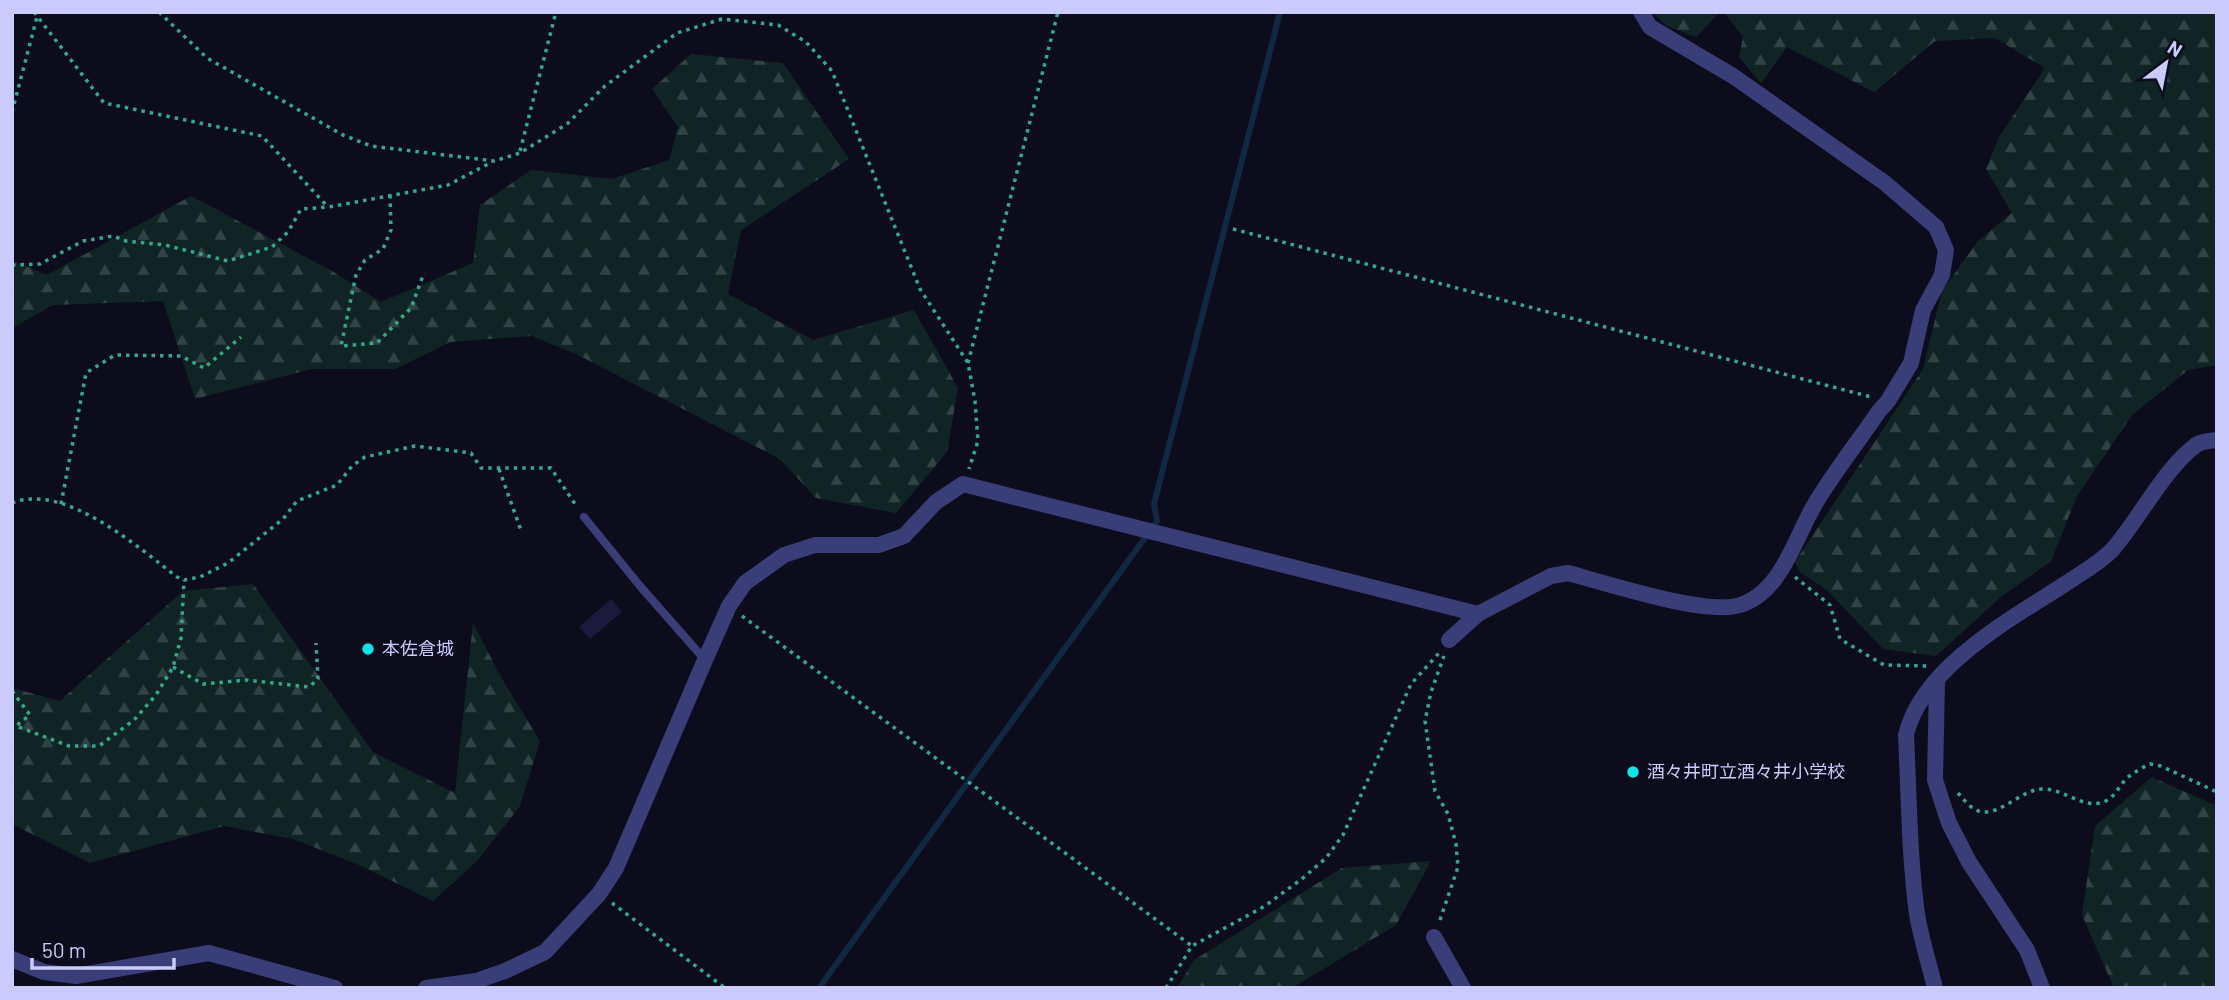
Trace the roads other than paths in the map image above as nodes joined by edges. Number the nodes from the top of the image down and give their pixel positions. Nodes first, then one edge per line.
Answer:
1 (1641, 12) edge
2 (2217, 440) edge
3 (584, 517) road end
4 (1478, 614) junction
5 (1449, 640) road end
6 (705, 660) junction
7 (1937, 681) junction
8 (1434, 937) road end
9 (12, 959) edge
10 (335, 988) edge
11 (426, 988) edge
12 (1463, 988) edge
13 (1935, 988) edge
14 (2042, 988) edge

1 - 4 street
2 - 7 street
3 - 6 lane
4 - 5 street
4 - 6 street
6 - 11 street
7 - 13 street
7 - 14 street
8 - 12 street
9 - 10 street

